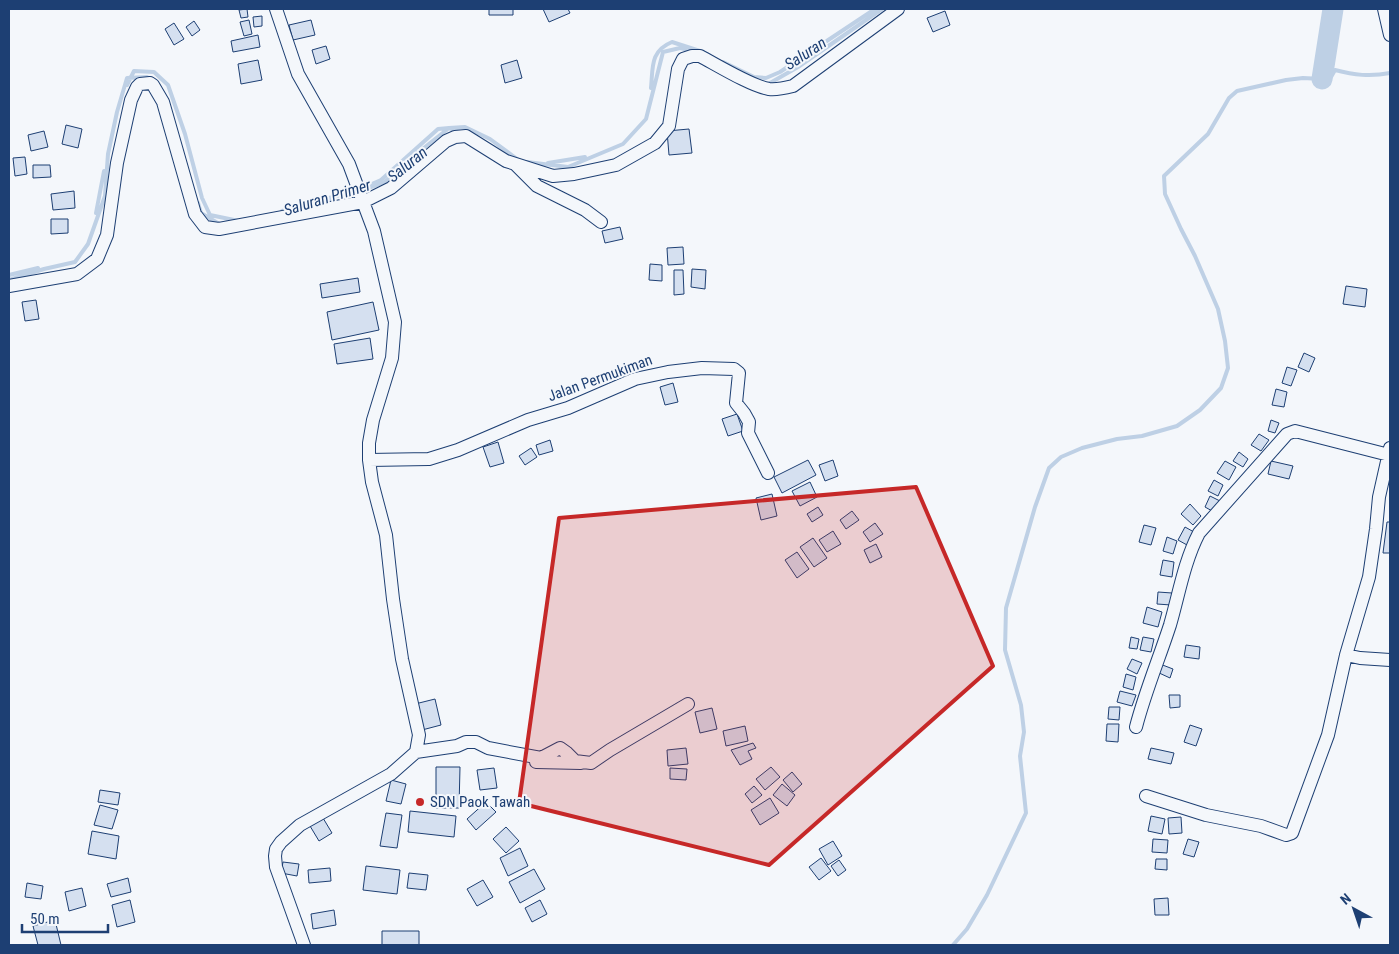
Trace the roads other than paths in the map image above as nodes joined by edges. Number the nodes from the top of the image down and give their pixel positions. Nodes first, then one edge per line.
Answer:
1 (276, 9) edge
2 (898, 9) edge
3 (1384, 9) edge
4 (1390, 35) edge
5 (516, 165) junction
6 (363, 200) junction
7 (601, 222) dead end
8 (9, 286) edge
9 (1389, 452) edge
10 (369, 460) junction
11 (768, 473) dead end
12 (1346, 655) junction
13 (1390, 660) edge
14 (688, 707) dead end
15 (1136, 727) dead end
16 (414, 755) junction
17 (1146, 796) dead end
18 (304, 945) edge

1 - 6 street
2 - 5 street
3 - 4 street
5 - 6 street
5 - 7 street
6 - 8 street
6 - 10 street
9 - 12 street
9 - 15 street
10 - 11 street, Jalan Permukiman
10 - 16 street
12 - 13 street
12 - 17 street
14 - 16 street
16 - 18 street

